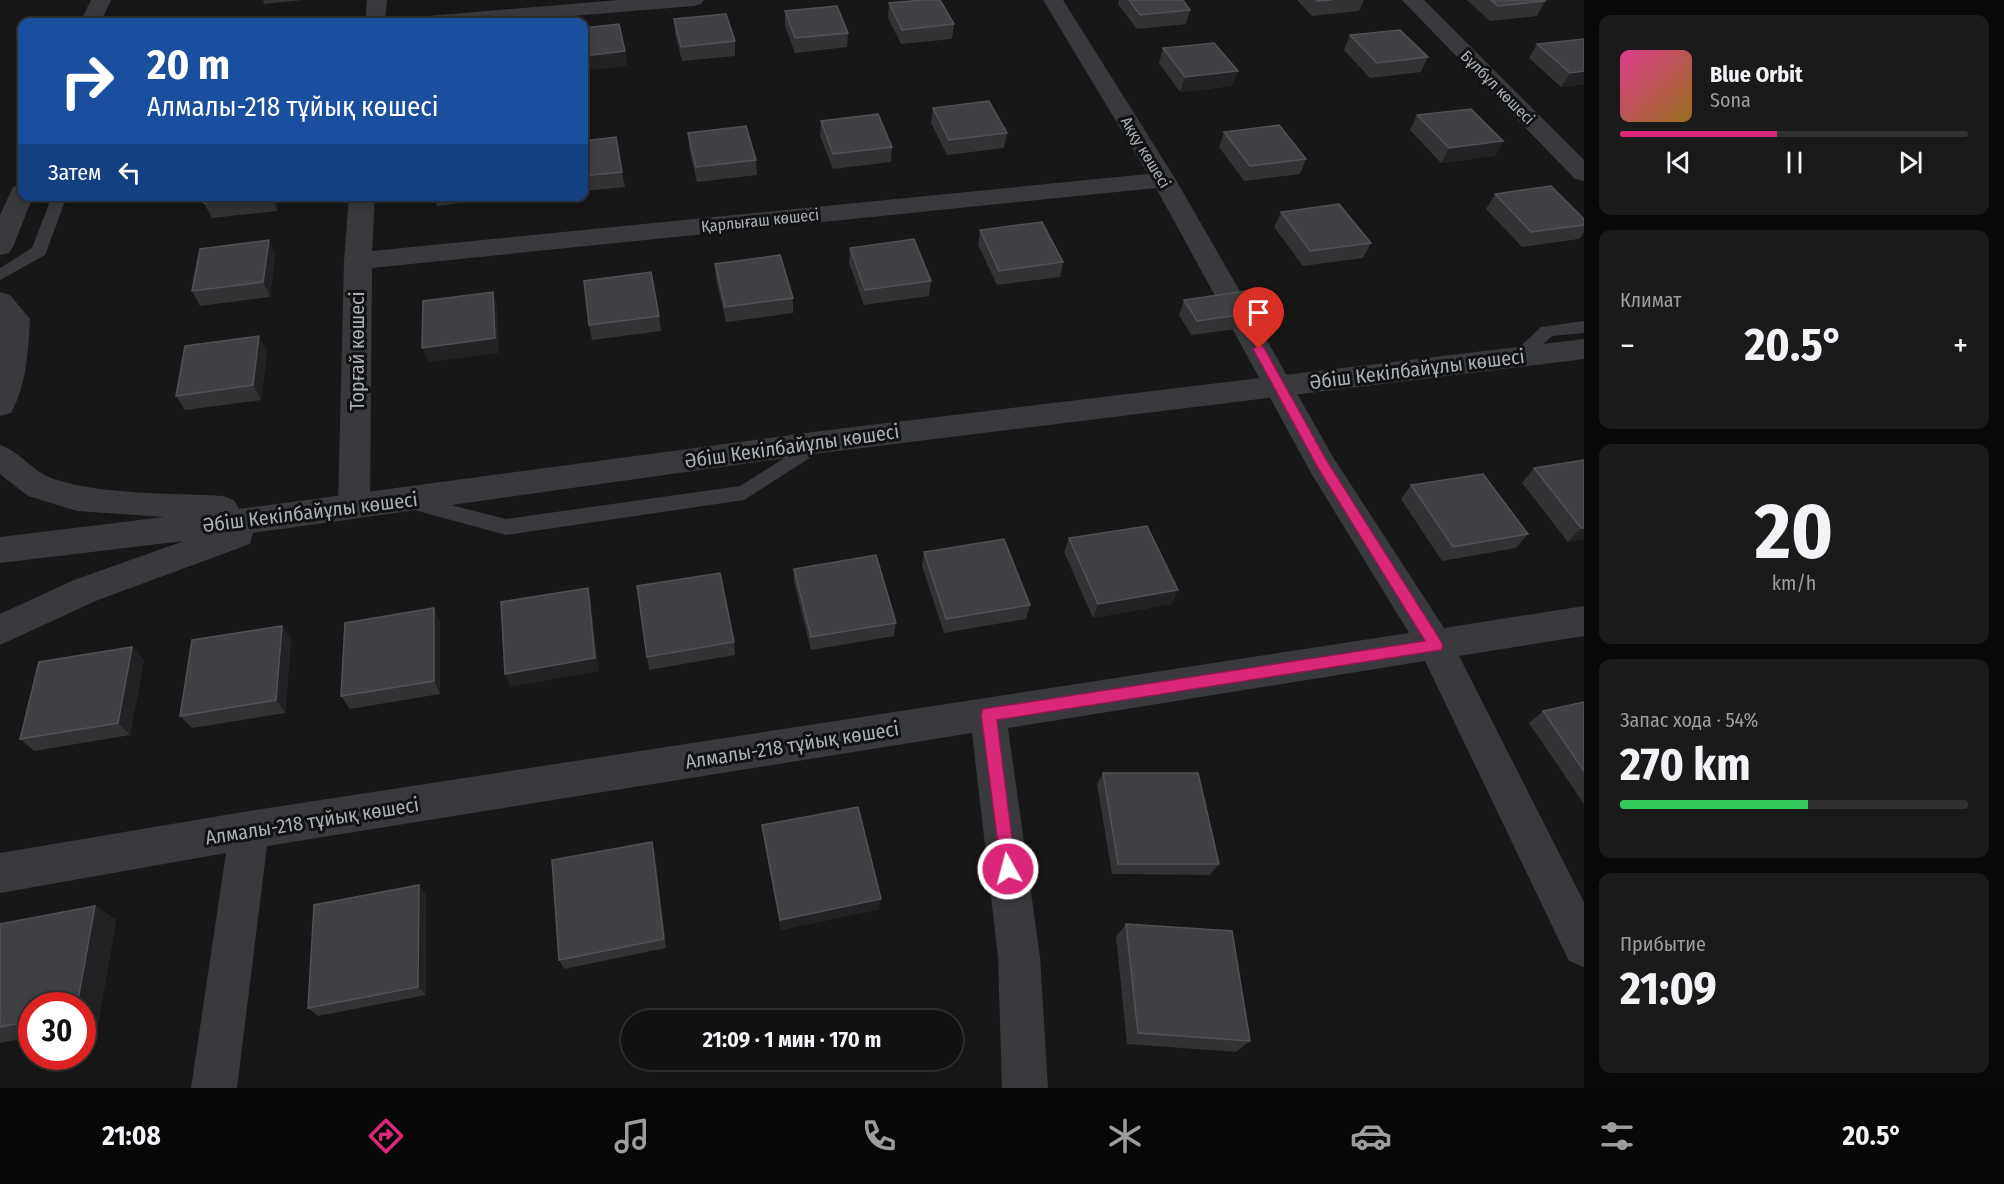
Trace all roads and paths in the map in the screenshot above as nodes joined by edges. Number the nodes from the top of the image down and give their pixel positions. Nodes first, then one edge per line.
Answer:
1 (101, 0) edge
2 (377, 0) edge
3 (694, 0) edge
4 (1053, 0) edge
5 (1412, 0) edge
6 (94, 18) edge
7 (375, 18) edge
8 (476, 18) edge
9 (1584, 174) edge
10 (1164, 180) junction
11 (18, 201) edge
12 (58, 201) edge
13 (362, 201) edge
14 (0, 247) edge
15 (357, 261) junction
16 (0, 275) edge
17 (0, 301) edge
18 (1584, 327) edge
19 (1584, 349) edge
20 (1518, 357) junction
21 (1280, 386) junction
22 (0, 405) edge
23 (820, 442) junction
24 (0, 458) edge
25 (401, 500) junction
26 (354, 506) junction
27 (293, 515) junction
28 (0, 550) edge
29 (1584, 621) edge
30 (0, 630) edge
31 (1436, 646) junction
32 (988, 714) junction
33 (249, 830) junction
34 (0, 873) edge
35 (1584, 946) edge
36 (214, 1088) edge
37 (1025, 1088) edge

1 - 6 street
2 - 7 street
3 - 8 street
4 - 10 street, Аққу көшесі
5 - 9 street, Бұлбұл көшесі
10 - 15 street, Қарлығаш көшесі
10 - 21 street, Аққу көшесі
11 - 14 street
12 - 16 lane
13 - 15 street, Торғай көшесі
15 - 26 street, Торғай көшесі
17 - 22 street
18 - 20 lane
19 - 20 street, Әбіш Кекілбайұлы көшесі
20 - 21 street, Әбіш Кекілбайұлы көшесі
21 - 23 street, Әбіш Кекілбайұлы көшесі
21 - 31 street, Аққу көшесі
23 - 25 street, Әбіш Кекілбайұлы көшесі
23 - 25 lane
24 - 27 street
25 - 26 street, Әбіш Кекілбайұлы көшесі
26 - 27 street, Әбіш Кекілбайұлы көшесі
27 - 28 street, Әбіш Кекілбайұлы көшесі
27 - 30 street
29 - 31 street, Алмалы-218 тұйық көшесі
31 - 32 street, Алмалы-218 тұйық көшесі
31 - 35 street, Аққу көшесі
32 - 33 street, Алмалы-218 тұйық көшесі
32 - 37 street
33 - 34 street, Алмалы-218 тұйық көшесі
33 - 36 street

